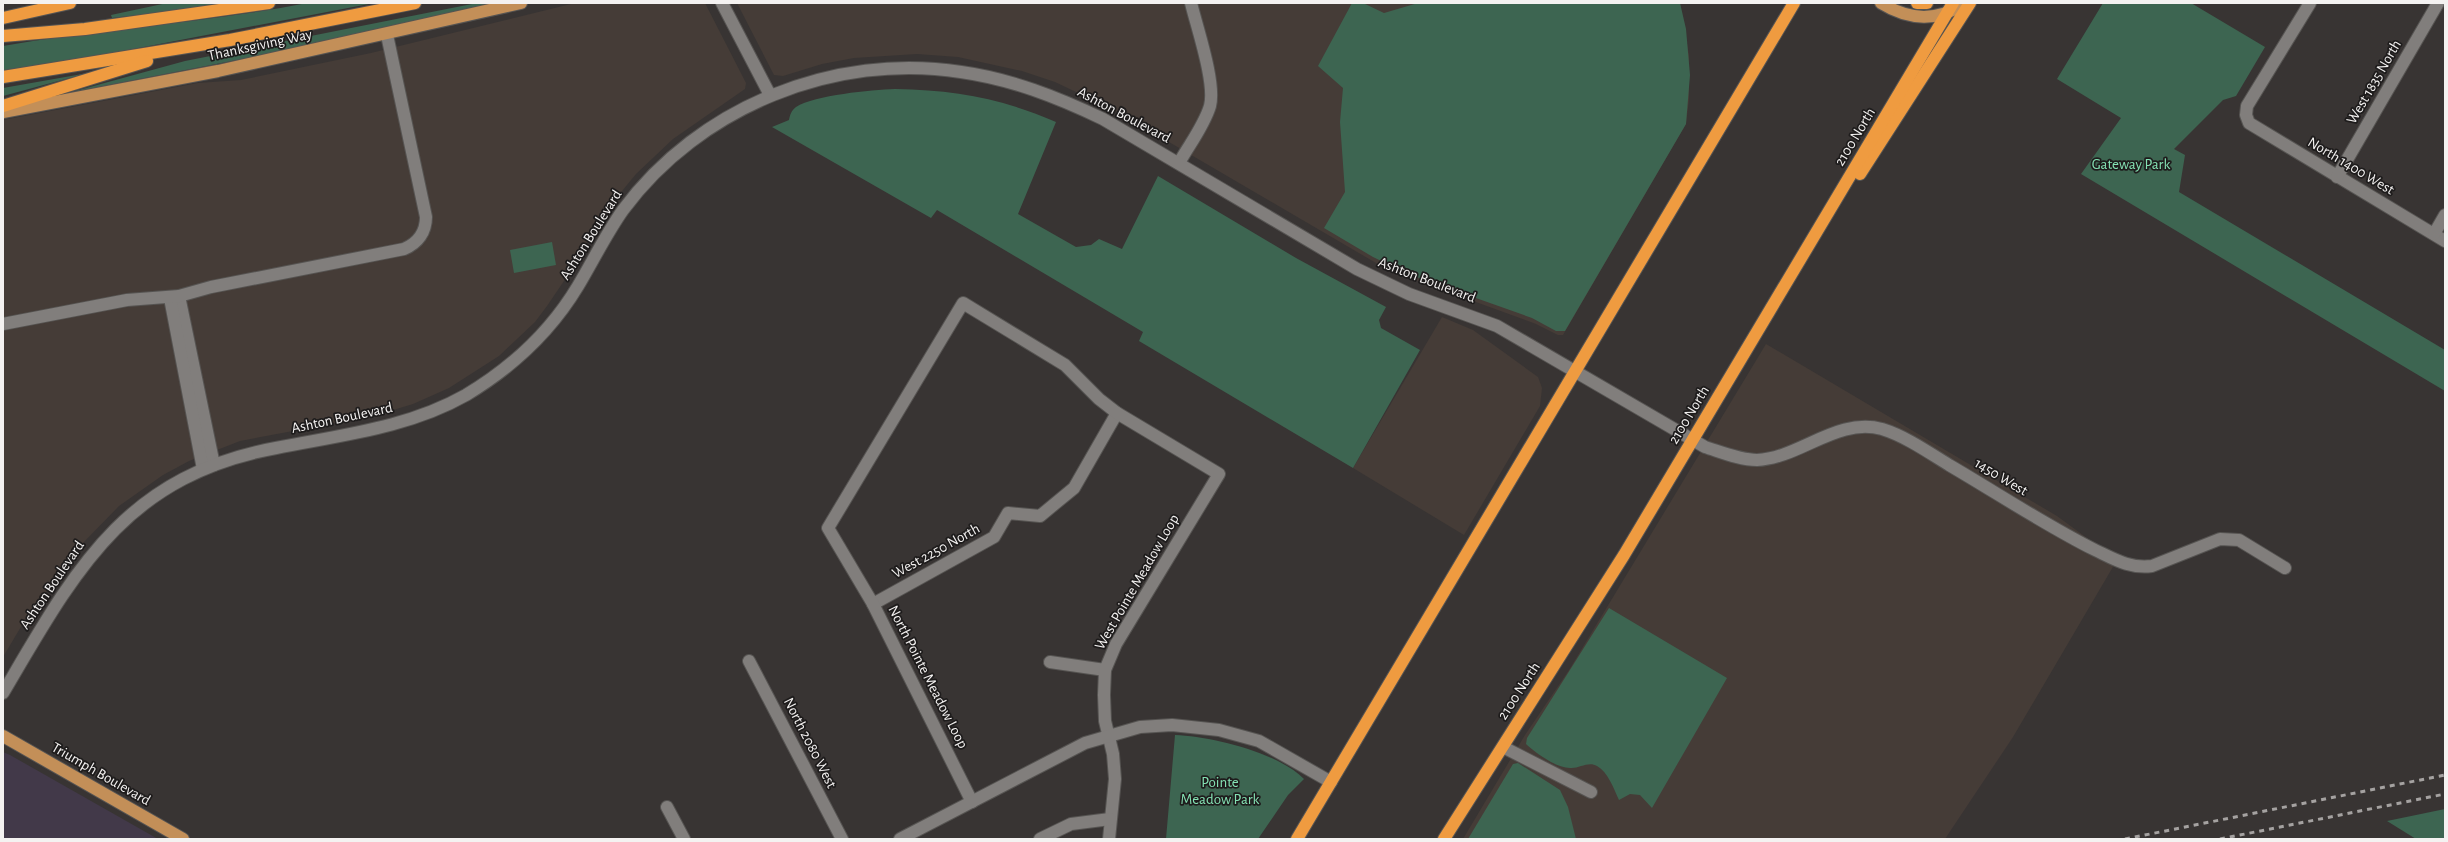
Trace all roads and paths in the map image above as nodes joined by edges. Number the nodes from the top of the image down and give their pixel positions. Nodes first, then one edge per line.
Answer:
1 (70, 3) edge
2 (269, 3) edge
3 (415, 3) edge
4 (521, 3) edge
5 (722, 3) edge
6 (1191, 3) edge
7 (1794, 3) edge
8 (1881, 3) edge
9 (1917, 3) edge
10 (1927, 3) edge
11 (1953, 3) edge
12 (1966, 3) edge
13 (1970, 3) edge
14 (2310, 3) edge
15 (2438, 3) edge
16 (1946, 14) junction
17 (3, 18) edge
18 (387, 35) junction
19 (3, 36) edge
20 (230, 40) junction
21 (3, 77) edge
22 (770, 95) junction
23 (3, 106) edge
24 (3, 112) edge
25 (1179, 163) junction
26 (2337, 177) junction
27 (2445, 215) edge
28 (1821, 226) junction
29 (2434, 234) junction
30 (2445, 241) edge
31 (174, 297) junction
32 (3, 324) edge
33 (1575, 372) junction
34 (1117, 413) junction
35 (1693, 440) junction
36 (208, 467) junction
37 (2285, 568) dead end
38 (873, 604) junction
39 (749, 662) dead end
40 (1050, 662) dead end
41 (1105, 670) junction
42 (3, 693) edge
43 (1108, 735) junction
44 (3, 736) edge
45 (1503, 747) junction
46 (1331, 782) junction
47 (1591, 792) dead end
48 (972, 802) junction
49 (667, 807) dead end
50 (1110, 819) junction
51 (183, 839) edge
52 (684, 839) edge
53 (842, 839) edge
54 (900, 839) edge
55 (1040, 839) edge
56 (1109, 839) edge
57 (1297, 839) edge
58 (1444, 839) edge

1 - 17 highway
2 - 19 highway
3 - 20 highway
4 - 18 main road, Thanksgiving Way
5 - 22 street
6 - 25 street
7 - 33 highway
8 - 16 main road
9 - 10 highway
11 - 16 highway, 2100 North
12 - 16 main road
13 - 28 highway
14 - 26 street, North 1400 West
15 - 26 street, West 1835 North
16 - 28 highway, 2100 North
18 - 24 main road, Thanksgiving Way
18 - 31 street
20 - 21 highway
20 - 23 highway
22 - 25 street, Ashton Boulevard
22 - 36 street, Ashton Boulevard
25 - 33 street, Ashton Boulevard
26 - 29 street, North 1400 West
27 - 29 street
28 - 35 highway, 2100 North
29 - 30 street, North 1400 West
31 - 32 street
31 - 36 street
33 - 35 street, Ashton Boulevard
33 - 46 highway
34 - 38 street, West 2250 North
34 - 38 street, North Pointe Meadow Loop
34 - 41 street, West Pointe Meadow Loop
35 - 37 street, 1450 West
35 - 45 highway, 2100 North
36 - 42 street, Ashton Boulevard
38 - 48 street, North Pointe Meadow Loop
39 - 53 street, North 2080 West
40 - 41 street
41 - 43 street, West Pointe Meadow Loop
43 - 46 street
43 - 48 street
43 - 50 street, West Pointe Meadow Loop
44 - 51 main road, Triumph Boulevard
45 - 47 street
45 - 58 highway, 2100 North
46 - 57 highway
48 - 54 street
49 - 52 street
50 - 55 street
50 - 56 street, West Pointe Meadow Loop

